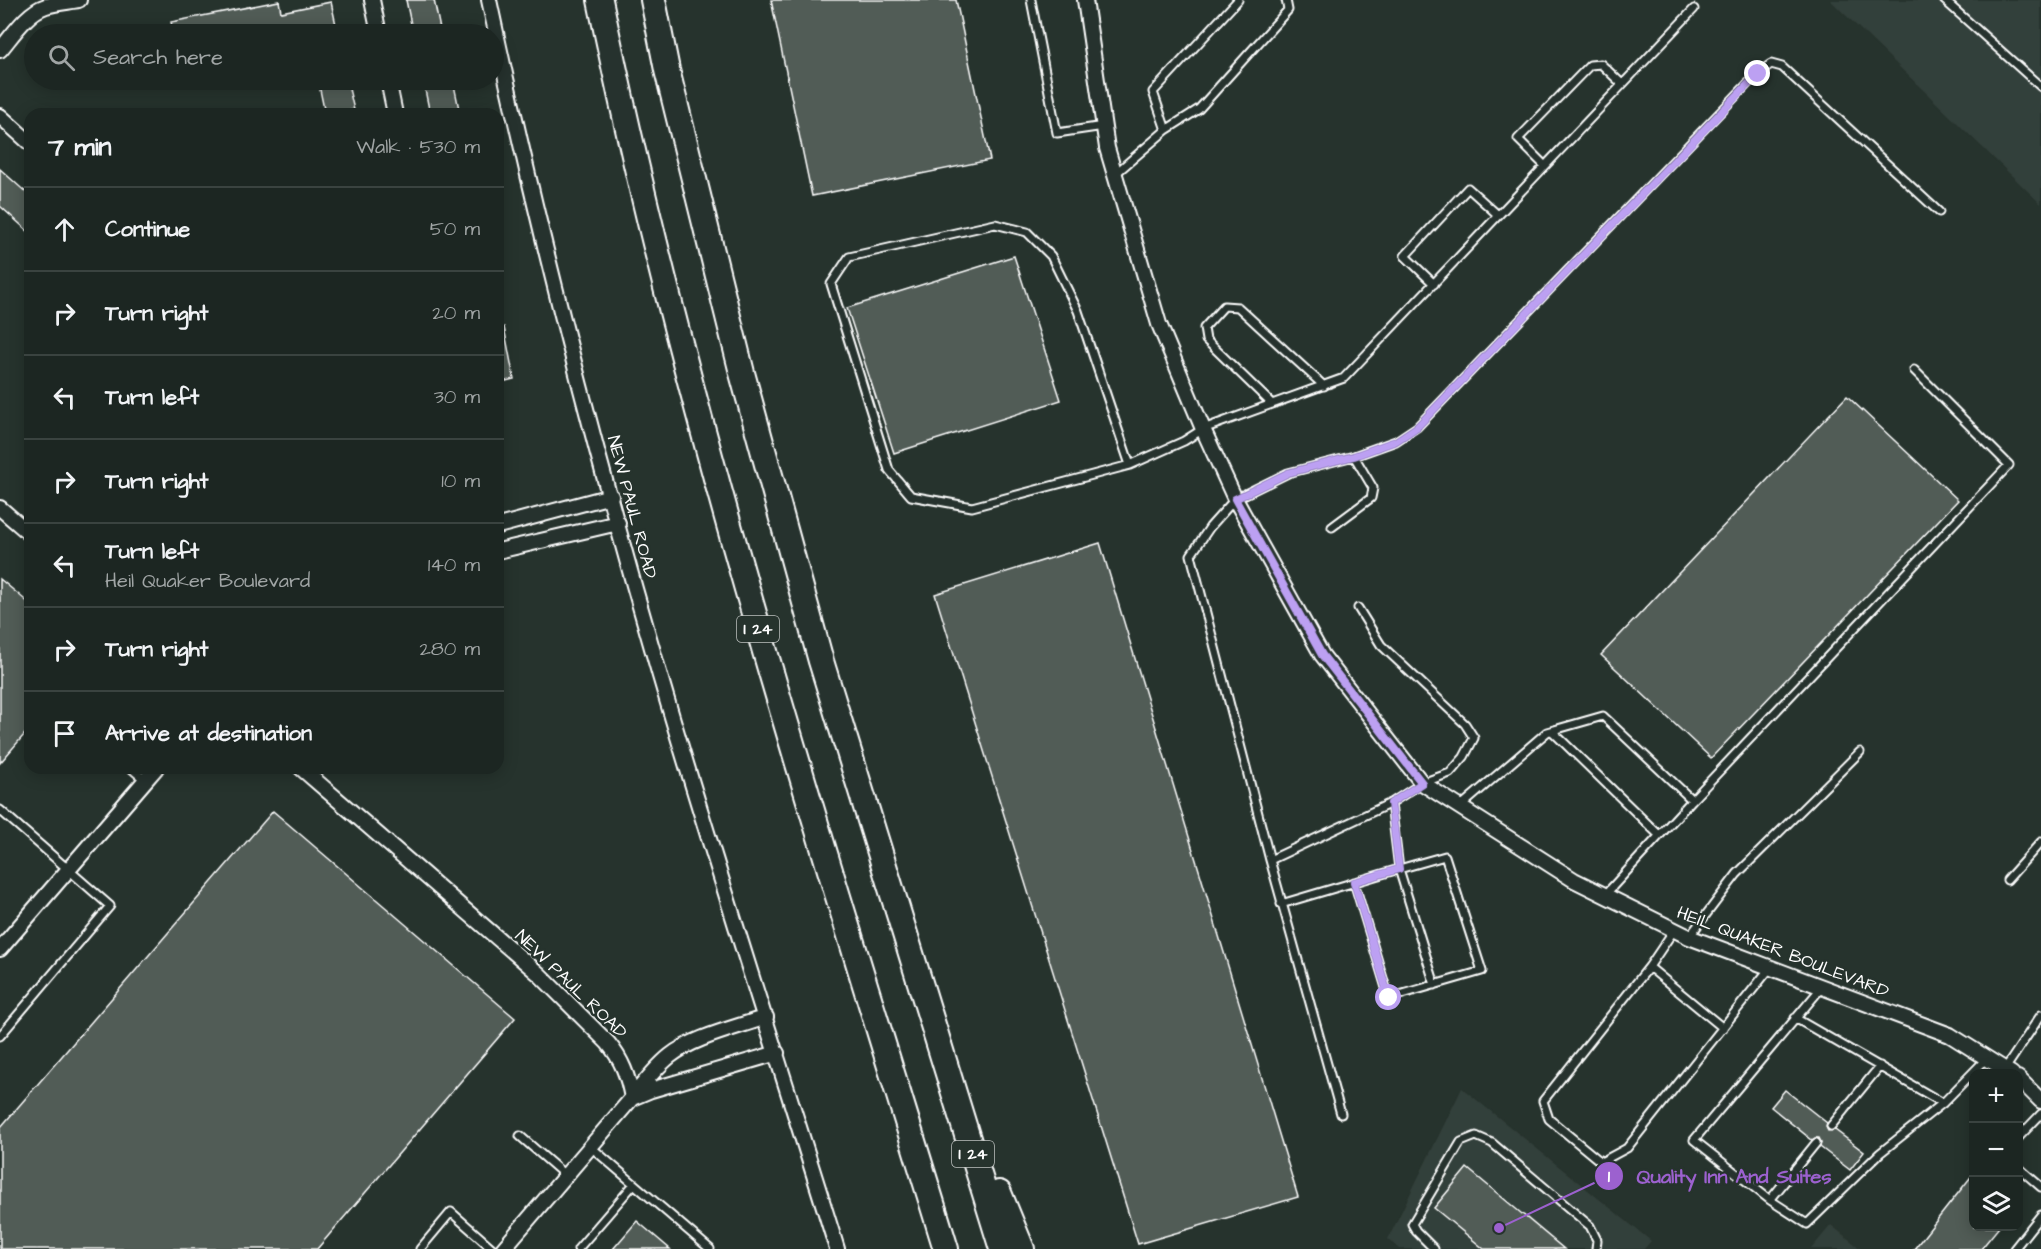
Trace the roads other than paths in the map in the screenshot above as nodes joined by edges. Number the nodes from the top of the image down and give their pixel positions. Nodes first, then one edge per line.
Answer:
1 (79, 0) edge
2 (372, 0) edge
3 (489, 0) edge
4 (600, 0) edge
5 (653, 0) edge
6 (1031, 0) edge
7 (1084, 0) edge
8 (1238, 0) edge
9 (1286, 0) edge
10 (1944, 0) edge
11 (1694, 9) dead end
12 (377, 24) edge
13 (494, 24) edge
14 (0, 50) edge
15 (504, 66) edge
16 (1622, 84) junction
17 (2041, 87) edge
18 (390, 90) edge
19 (394, 108) edge
20 (0, 116) edge
21 (1104, 126) junction
22 (1166, 130) junction
23 (24, 138) edge
24 (1545, 166) junction
25 (1114, 174) junction
26 (1938, 212) dead end
27 (1497, 215) junction
28 (1434, 284) junction
29 (1914, 370) dead end
30 (1324, 386) junction
31 (1272, 404) junction
32 (1203, 429) junction
33 (1354, 456) junction
34 (1131, 465) junction
35 (610, 496) junction
36 (1235, 499) junction
37 (0, 508) edge
38 (541, 515) junction
39 (618, 523) junction
40 (504, 524) edge
41 (1332, 527) dead end
42 (24, 529) edge
43 (547, 540) junction
44 (504, 550) edge
45 (1358, 608) dead end
46 (1552, 730) junction
47 (1860, 752) dead end
48 (138, 774) edge
49 (151, 774) edge
50 (308, 774) edge
51 (146, 780) junction
52 (1422, 783) junction
53 (1692, 800) junction
54 (1391, 803) junction
55 (1460, 807) junction
56 (0, 810) edge
57 (1659, 835) junction
58 (2041, 842) edge
59 (1270, 860) junction
60 (69, 869) junction
61 (1399, 869) junction
62 (2007, 880) dead end
63 (1354, 882) junction
64 (1605, 895) junction
65 (1281, 904) junction
66 (1674, 930) junction
67 (1689, 937) junction
68 (0, 949) edge
69 (1649, 967) junction
70 (1770, 968) junction
71 (1435, 985) junction
72 (1822, 987) junction
73 (2041, 1015) edge
74 (766, 1017) junction
75 (1795, 1018) junction
76 (1723, 1028) junction
77 (0, 1036) edge
78 (777, 1053) junction
79 (1987, 1058) junction
80 (944, 1059) junction
81 (1880, 1066) junction
82 (2006, 1069) edge
83 (2010, 1069) edge
84 (2023, 1082) edge
85 (632, 1098) junction
86 (2041, 1101) edge
87 (1943, 1103) junction
88 (1341, 1114) dead end
89 (2041, 1114) edge
90 (1831, 1126) dead end
91 (2023, 1134) edge
92 (520, 1136) dead end
93 (1816, 1143) dead end
94 (591, 1147) junction
95 (2023, 1171) edge
96 (566, 1176) junction
97 (634, 1184) junction
98 (2041, 1187) edge
99 (1770, 1200) junction
100 (2041, 1215) edge
101 (2034, 1224) junction
102 (2041, 1229) edge
103 (2018, 1248) edge
104 (420, 1249) edge
105 (493, 1249) edge
106 (503, 1249) edge
107 (578, 1249) edge
108 (710, 1249) edge
109 (837, 1249) edge
110 (946, 1249) edge
111 (1002, 1249) edge
112 (1022, 1249) edge
113 (1434, 1249) edge
114 (1596, 1249) edge

1 - 14 street
2 - 12 street
3 - 13 street, NEW PAUL ROAD
4 - 110 highway, I 24
5 - 80 highway, I 24
6 - 21 lane
7 - 21 street, HEIL QUAKER BOULEVARD
8 - 22 lane
9 - 22 lane
10 - 17 lane
11 - 16 lane
15 - 35 street, NEW PAUL ROAD
16 - 24 lane
16 - 24 lane
18 - 19 street
20 - 23 street
21 - 25 street, HEIL QUAKER BOULEVARD
22 - 25 lane
24 - 27 lane
25 - 32 street, HEIL QUAKER BOULEVARD
26 - 33 lane
27 - 28 lane
27 - 28 lane
28 - 30 lane
29 - 53 lane
30 - 31 lane
30 - 31 lane
31 - 32 lane
32 - 34 lane
32 - 36 street, HEIL QUAKER BOULEVARD
33 - 36 lane
33 - 41 lane
34 - 34 lane
35 - 38 street
35 - 39 street, NEW PAUL ROAD
36 - 52 street, HEIL QUAKER BOULEVARD
36 - 59 lane
37 - 42 street
38 - 40 street
38 - 43 street
39 - 43 street
39 - 74 street, NEW PAUL ROAD
43 - 44 street
45 - 52 lane
46 - 53 lane
46 - 55 lane
46 - 57 lane
47 - 67 lane
48 - 51 lane
49 - 51 street
50 - 85 street, NEW PAUL ROAD
51 - 60 street
52 - 54 lane
52 - 55 street, HEIL QUAKER BOULEVARD
53 - 57 lane
54 - 59 lane
54 - 61 lane
55 - 64 street, HEIL QUAKER BOULEVARD
56 - 60 lane
57 - 64 lane
58 - 62 lane
59 - 65 lane
60 - 68 street
60 - 77 lane
61 - 63 lane
61 - 71 lane
61 - 71 lane
63 - 65 lane
63 - 71 lane
64 - 66 street, HEIL QUAKER BOULEVARD
65 - 88 lane
66 - 67 street, HEIL QUAKER BOULEVARD
66 - 69 lane
67 - 70 street, HEIL QUAKER BOULEVARD
69 - 76 lane
69 - 76 lane
70 - 72 street, HEIL QUAKER BOULEVARD
70 - 76 lane
72 - 75 lane
72 - 79 street, HEIL QUAKER BOULEVARD
73 - 83 lane
74 - 78 street, NEW PAUL ROAD
74 - 85 street
75 - 81 lane
75 - 99 lane
78 - 85 street
78 - 109 street, NEW PAUL ROAD
79 - 82 street, HEIL QUAKER BOULEVARD
79 - 87 lane
80 - 111 highway, I 24
80 - 112 highway
81 - 87 lane
81 - 90 lane
84 - 86 street
85 - 94 street
87 - 99 lane
89 - 91 lane
92 - 96 lane
93 - 99 lane
94 - 96 street
94 - 97 lane
95 - 98 lane
96 - 106 street
97 - 107 lane
97 - 108 lane
100 - 101 lane
101 - 102 lane
101 - 103 lane
104 - 105 lane
113 - 114 lane

